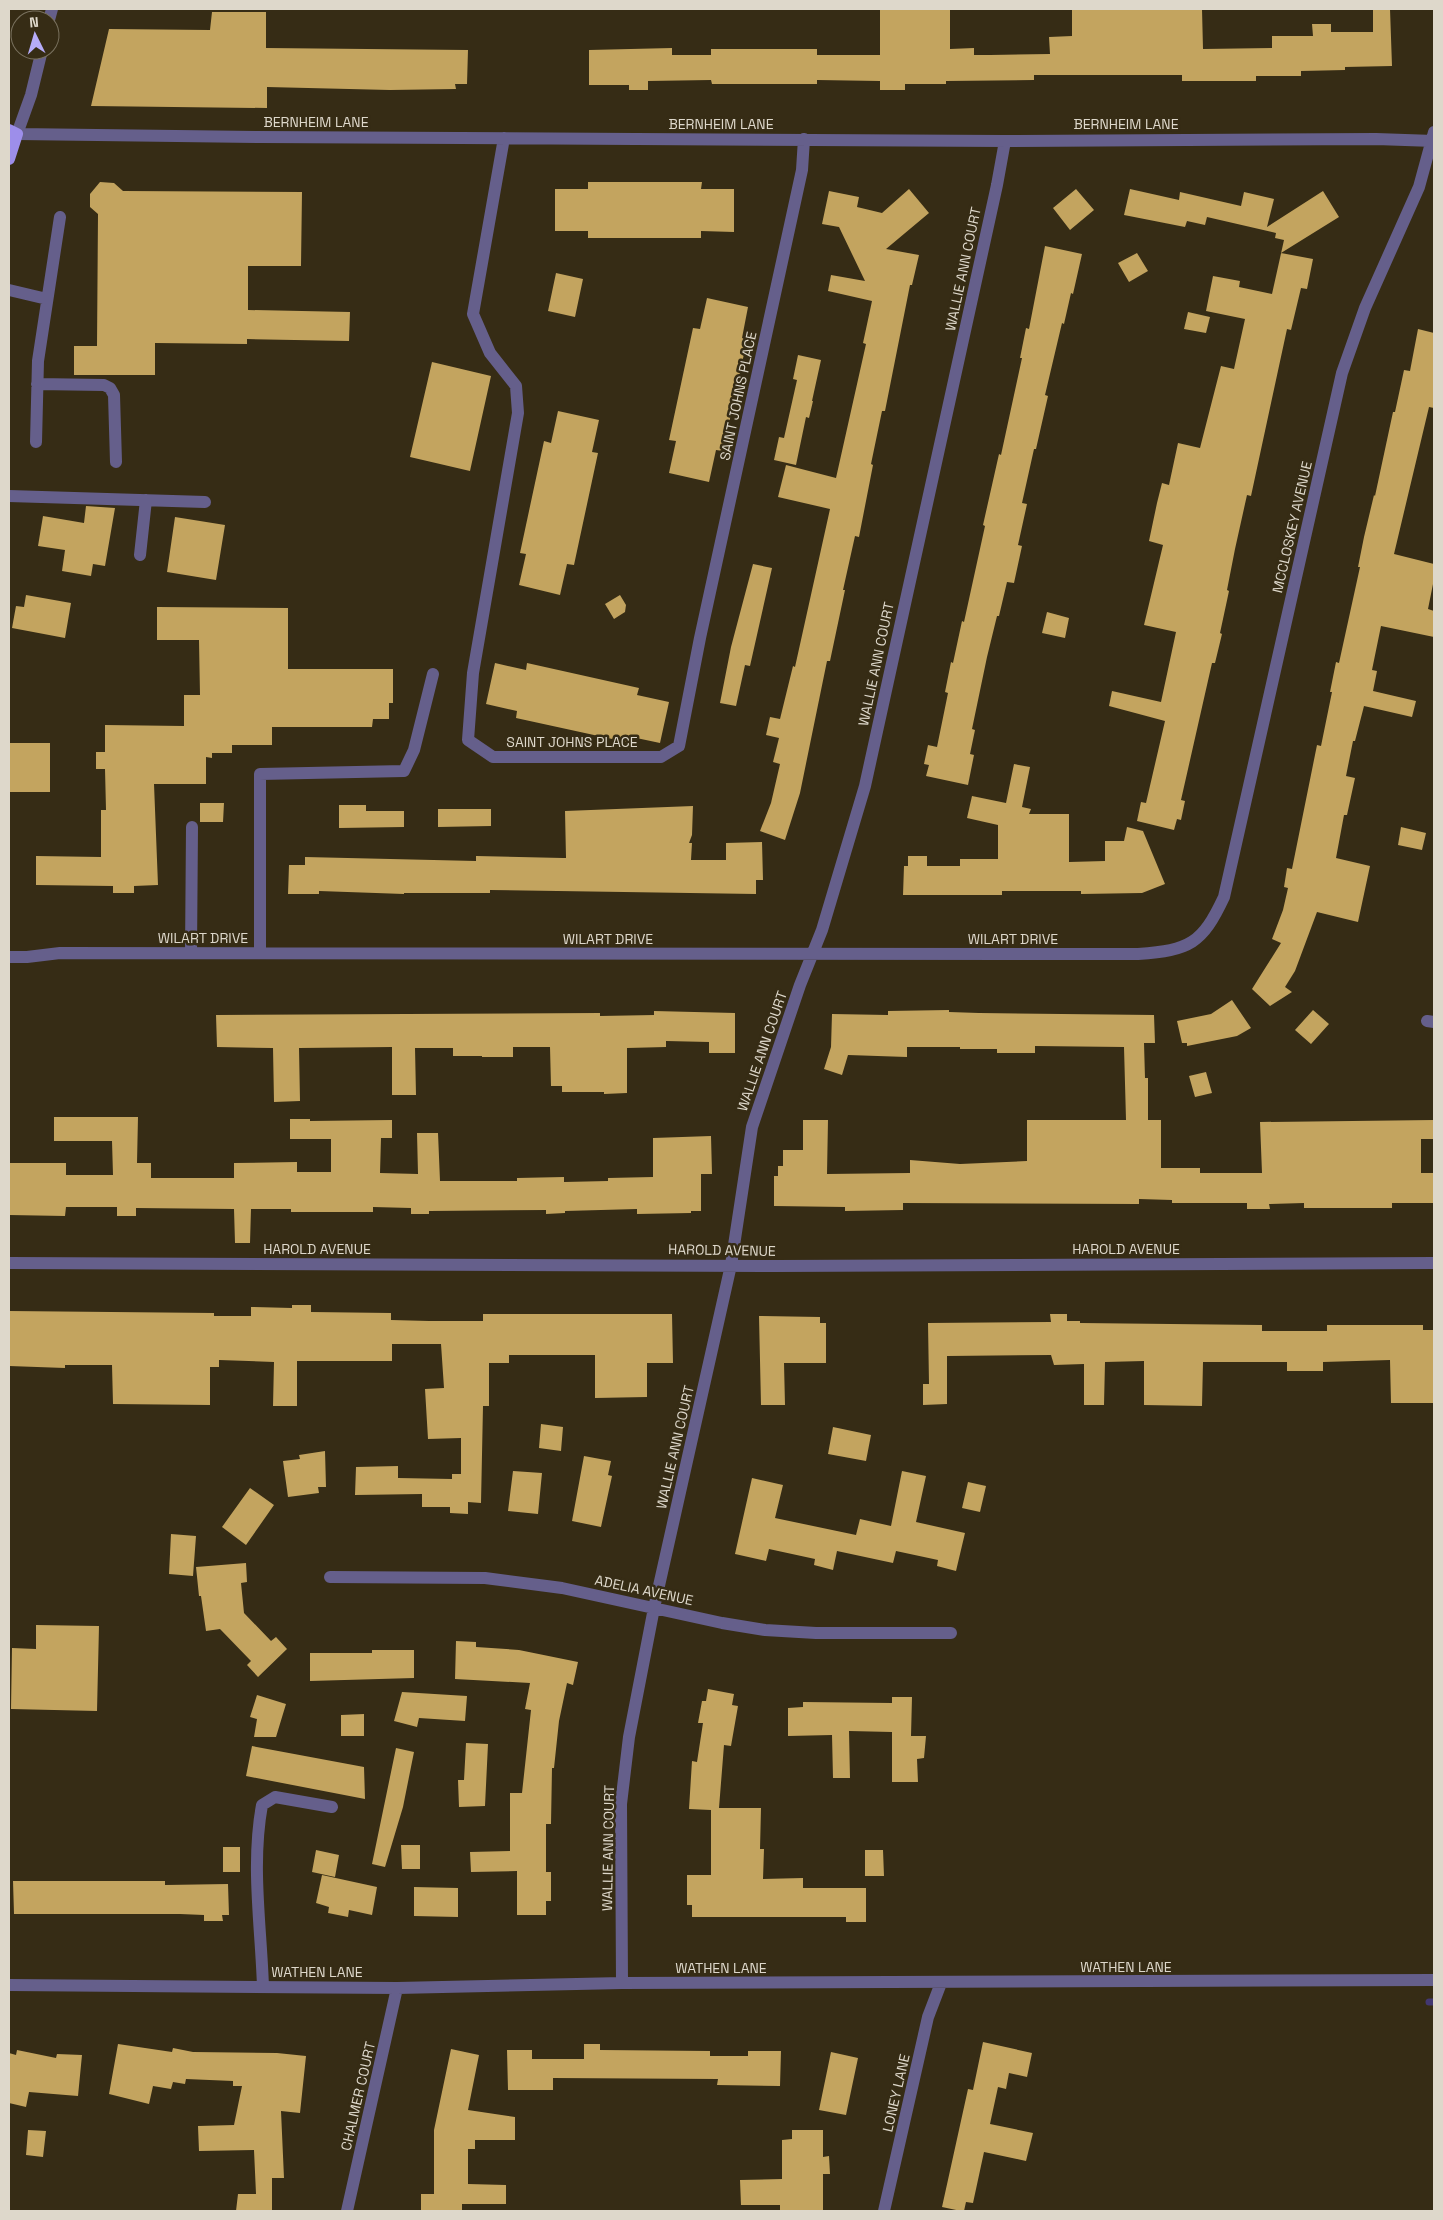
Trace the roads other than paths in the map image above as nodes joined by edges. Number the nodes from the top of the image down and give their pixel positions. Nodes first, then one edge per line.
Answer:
1 (40, 60) edge
2 (13, 132) edge
3 (504, 138) junction
4 (1434, 138) edge
5 (804, 139) junction
6 (1005, 140) junction
7 (9, 159) edge
8 (60, 217) dead end
9 (9, 290) edge
10 (47, 299) junction
11 (37, 384) junction
12 (36, 442) dead end
13 (116, 462) dead end
14 (9, 496) edge
15 (146, 500) junction
16 (205, 502) dead end
17 (140, 555) dead end
18 (433, 674) dead end
19 (192, 827) dead end
20 (1202, 934) joint
21 (191, 953) junction
22 (260, 953) junction
23 (813, 954) junction
24 (9, 957) edge
25 (9, 1263) edge
26 (1434, 1263) edge
27 (731, 1265) junction
28 (330, 1576) dead end
29 (654, 1608) junction
30 (951, 1633) dead end
31 (332, 1807) dead end
32 (1434, 1980) edge
33 (622, 1983) junction
34 (941, 1983) junction
35 (9, 1985) edge
36 (263, 1987) junction
37 (397, 1988) junction
38 (347, 2211) edge
39 (884, 2211) edge

1 - 2 street
2 - 3 street, BERNHEIM LANE
2 - 7 main road
3 - 5 street, BERNHEIM LANE
3 - 5 street, SAINT JOHNS PLACE
4 - 6 street, BERNHEIM LANE
4 - 20 street, MCCLOSKEY AVENUE
5 - 6 street, BERNHEIM LANE
6 - 23 street, WALLIE ANN COURT
8 - 10 street
9 - 10 street
10 - 11 street
11 - 12 street
11 - 13 street
14 - 15 street
15 - 16 street
15 - 17 street
18 - 22 street
19 - 21 street
20 - 23 street, WILART DRIVE
21 - 22 street, WILART DRIVE
21 - 24 street, WILART DRIVE
22 - 23 street, WILART DRIVE
23 - 27 street, WALLIE ANN COURT
25 - 27 street, HAROLD AVENUE
26 - 27 street, HAROLD AVENUE
27 - 29 street, WALLIE ANN COURT
28 - 29 street, ADELIA AVENUE
29 - 30 street, ADELIA AVENUE
29 - 33 street, WALLIE ANN COURT
31 - 36 street
32 - 34 street, WATHEN LANE
33 - 34 street, WATHEN LANE
33 - 37 street, WATHEN LANE
34 - 39 street, LONEY LANE
35 - 36 street, WATHEN LANE
36 - 37 street, WATHEN LANE
37 - 38 street, CHALMER COURT

